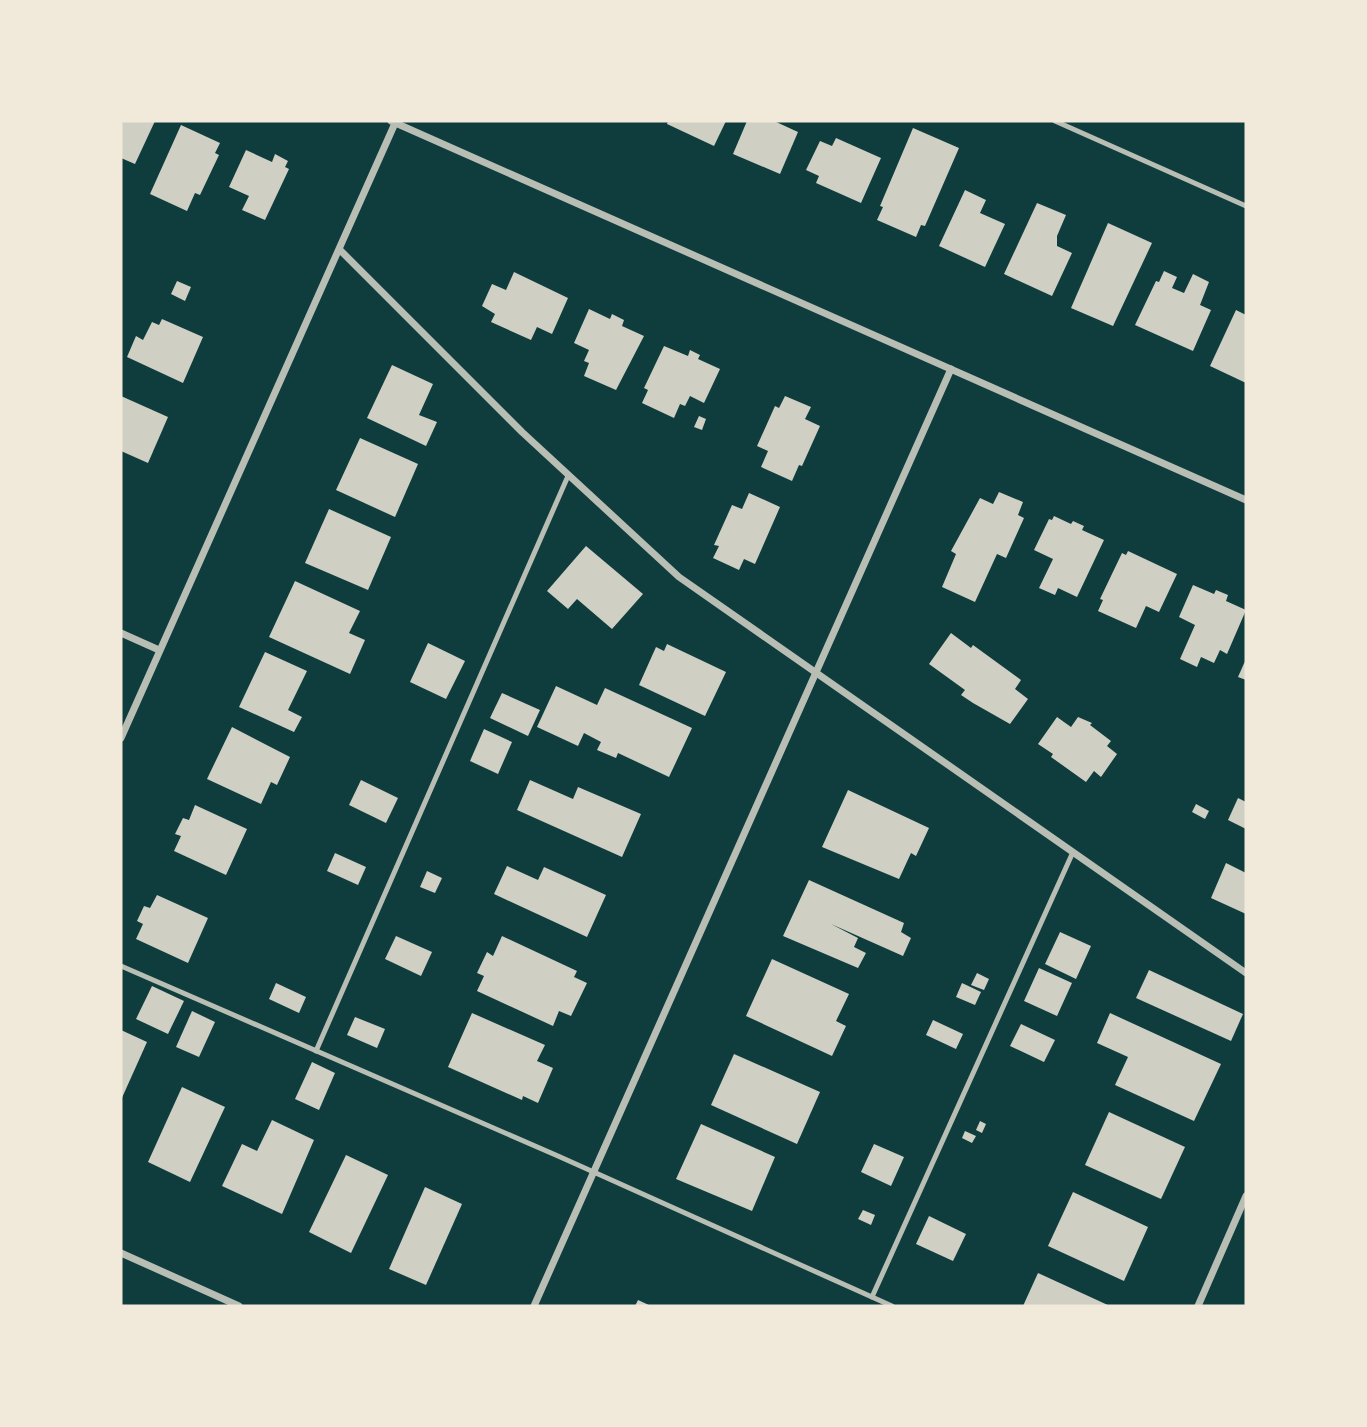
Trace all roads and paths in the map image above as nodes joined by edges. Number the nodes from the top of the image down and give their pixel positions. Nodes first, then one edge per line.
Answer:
1 (394, 121) edge
2 (1055, 121) edge
3 (1246, 206) edge
4 (340, 250) junction
5 (951, 369) junction
6 (568, 476) junction
7 (1246, 500) edge
8 (121, 633) edge
9 (159, 650) junction
10 (816, 674) junction
11 (121, 738) edge
12 (1073, 852) junction
13 (121, 966) edge
14 (1246, 973) edge
15 (316, 1051) junction
16 (594, 1172) junction
17 (1246, 1196) edge
18 (121, 1253) edge
19 (872, 1297) junction
20 (239, 1306) edge
21 (534, 1306) edge
22 (892, 1306) edge
23 (1198, 1306) edge

1 - 4 street
1 - 5 street
2 - 3 lane
4 - 6 street
4 - 9 street
5 - 7 street
5 - 10 street
6 - 10 street
6 - 15 lane
8 - 9 street
9 - 11 street
10 - 12 street
10 - 16 street
12 - 14 street
12 - 19 lane
13 - 15 lane
15 - 16 lane
16 - 19 lane
16 - 21 street
17 - 23 street
18 - 20 street
19 - 22 lane

